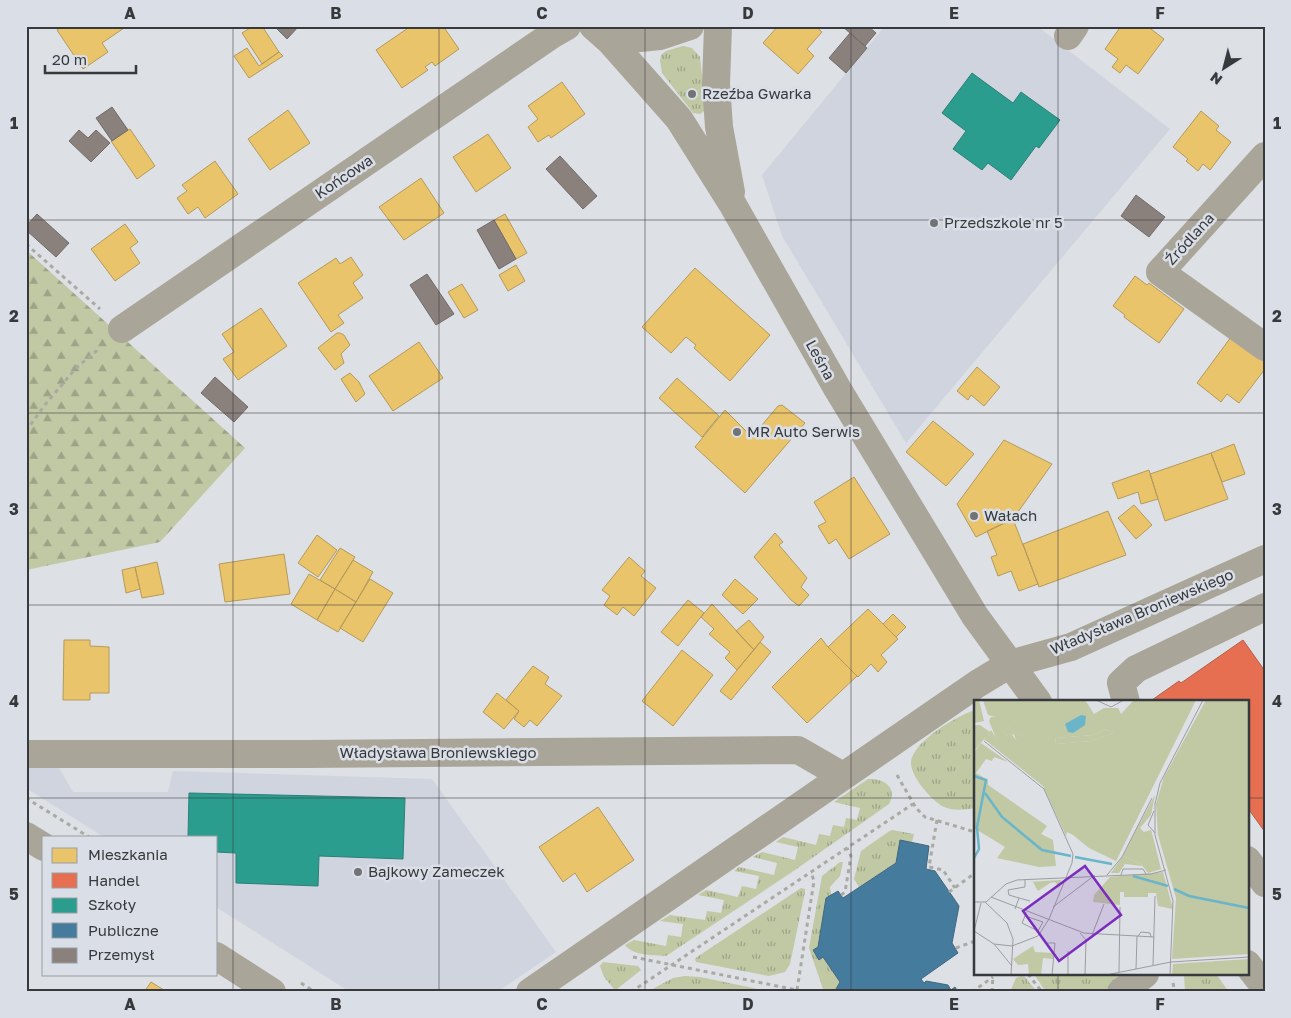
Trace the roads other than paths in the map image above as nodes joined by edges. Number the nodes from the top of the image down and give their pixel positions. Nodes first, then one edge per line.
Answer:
1 (567, 26) edge
2 (690, 26) edge
3 (718, 26) edge
4 (602, 33) edge
5 (1265, 156) edge
6 (733, 205) junction
7 (122, 329) road end
8 (1265, 347) edge
9 (1258, 563) edge
10 (1265, 597) edge
11 (1265, 606) edge
12 (1010, 664) junction
13 (1037, 700) edge
14 (1125, 700) edge
15 (26, 754) edge
16 (843, 776) junction
17 (26, 836) edge
18 (42, 846) edge
19 (1248, 861) edge
20 (1265, 883) edge
21 (218, 957) edge
22 (1142, 976) edge
23 (272, 992) edge
24 (530, 992) edge
25 (1120, 992) edge

1 - 7 street, Końcowa
2 - 4 street
3 - 6 street
4 - 6 street, Leśna
5 - 8 street, Źródlana
6 - 12 street, Leśna
9 - 10 street
9 - 12 street, Władysława Broniewskiego
11 - 14 street
12 - 13 street, Leśna
12 - 16 street, Władysława Broniewskiego
15 - 16 street, Władysława Broniewskiego
16 - 24 street, Władysława Broniewskiego
17 - 18 street
19 - 20 street
21 - 23 street
22 - 25 street

